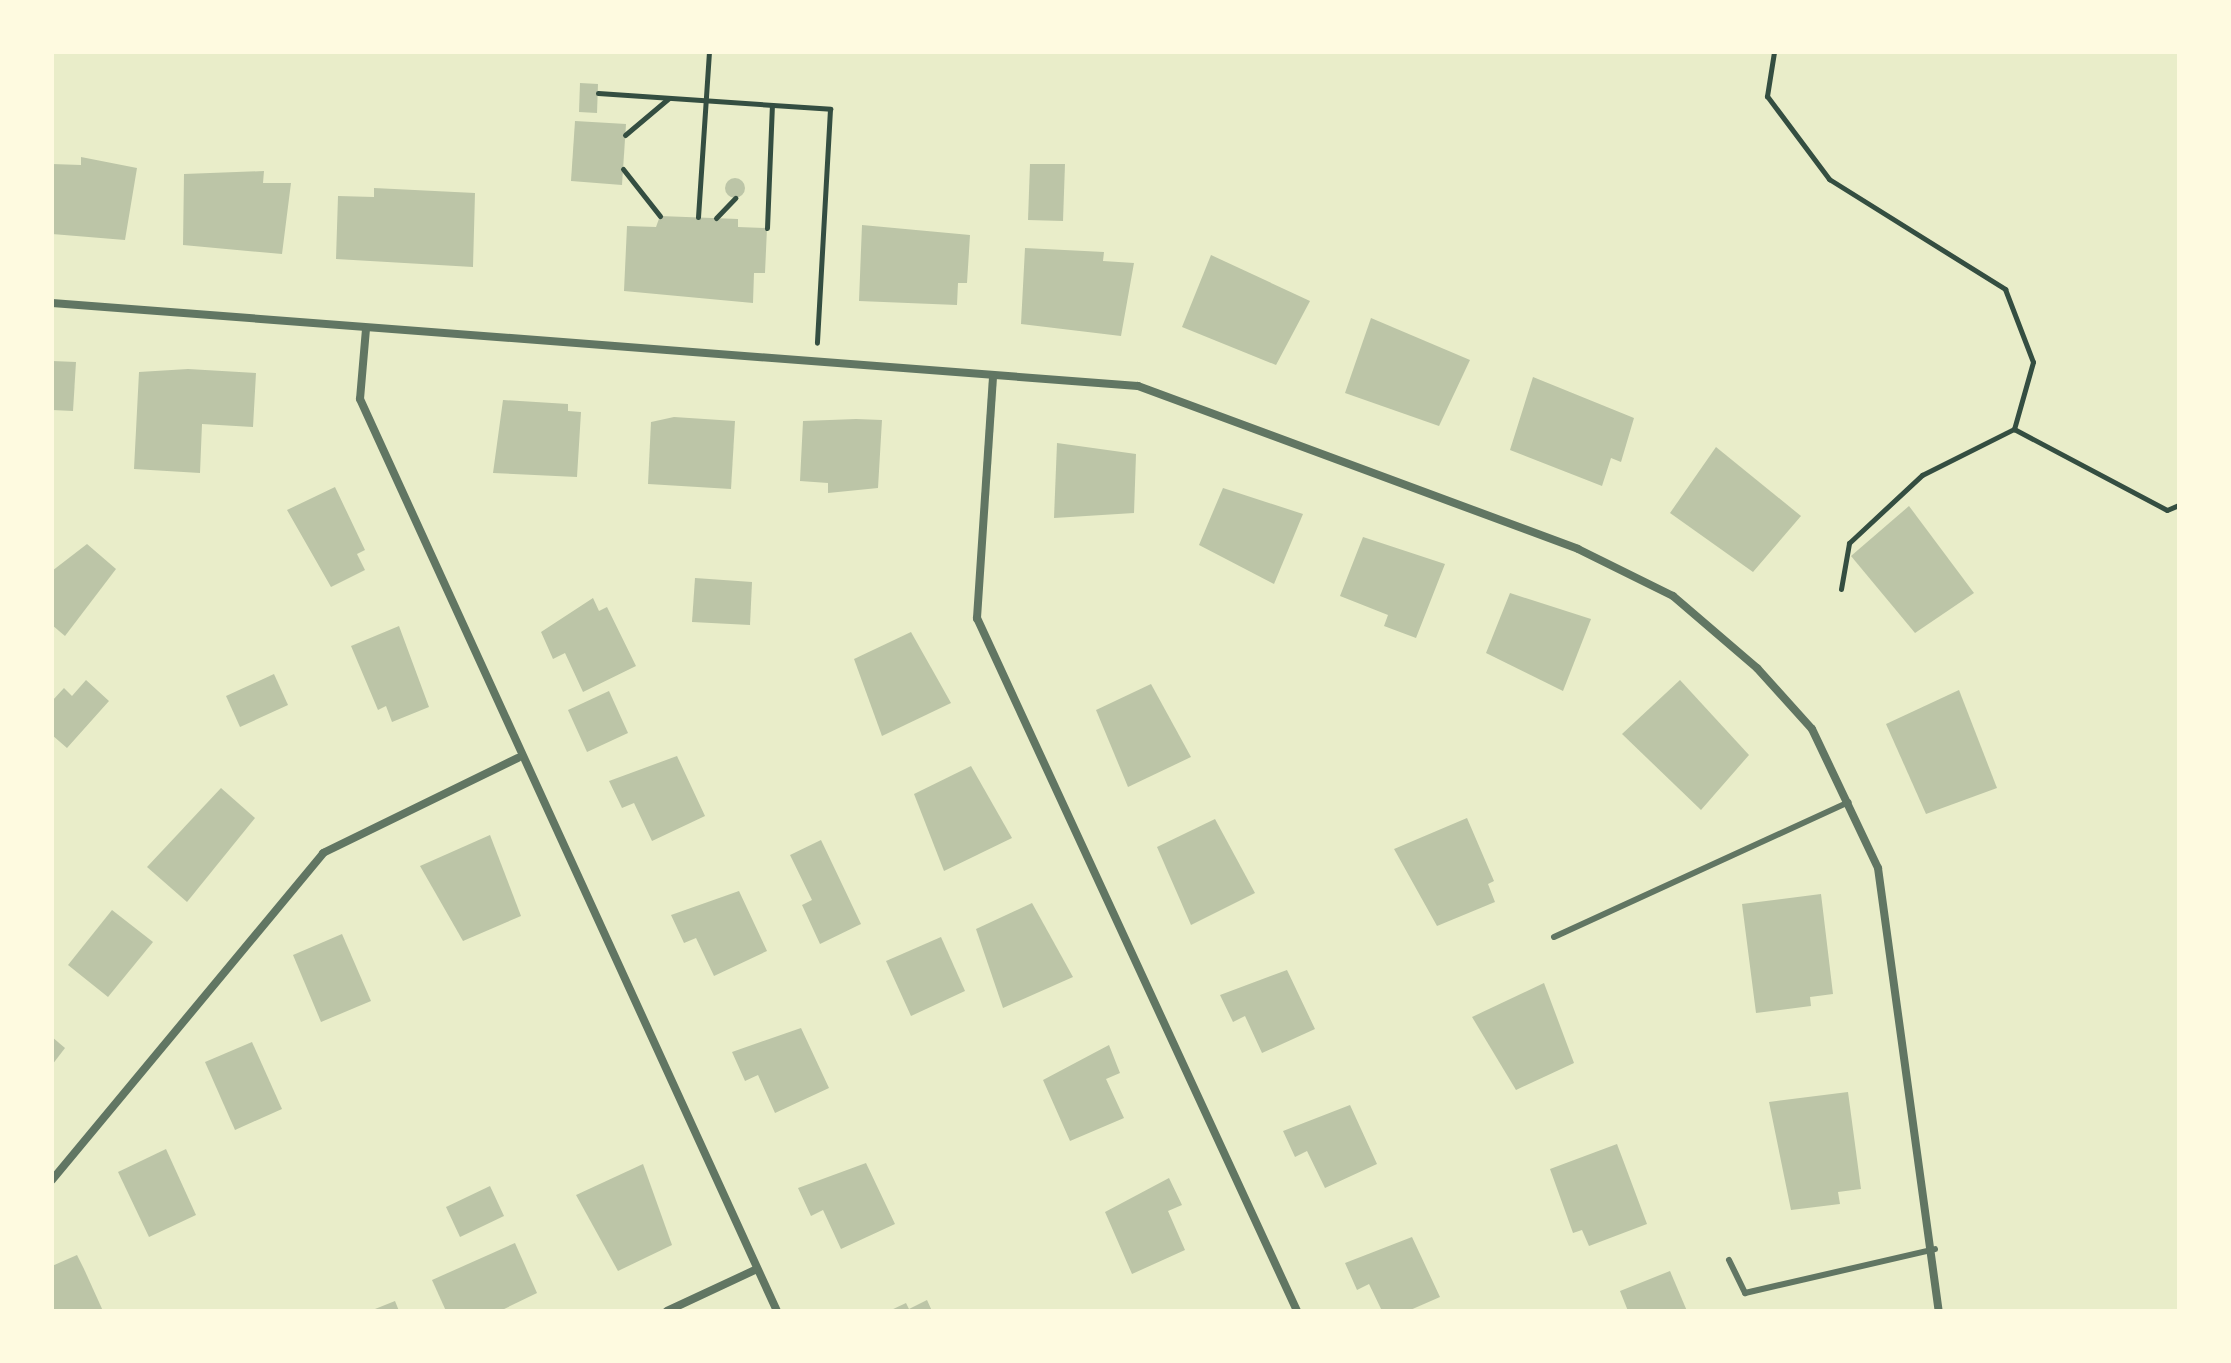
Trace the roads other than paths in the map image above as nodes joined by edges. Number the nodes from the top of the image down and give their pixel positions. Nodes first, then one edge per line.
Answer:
1 (52, 303) edge
2 (366, 329) junction
3 (993, 377) junction
4 (518, 758) junction
5 (1850, 802) junction
6 (1554, 937) dead end
7 (52, 1180) edge
8 (1935, 1249) junction
9 (1729, 1260) dead end
10 (757, 1269) junction
11 (667, 1311) edge
12 (777, 1311) edge
13 (1297, 1311) edge
14 (1939, 1311) edge

1 - 2 street
2 - 3 street
2 - 4 street
3 - 5 street
3 - 13 street
4 - 7 street
4 - 10 street
5 - 6 lane
5 - 8 street
8 - 9 lane
8 - 14 street
10 - 11 street
10 - 12 street

